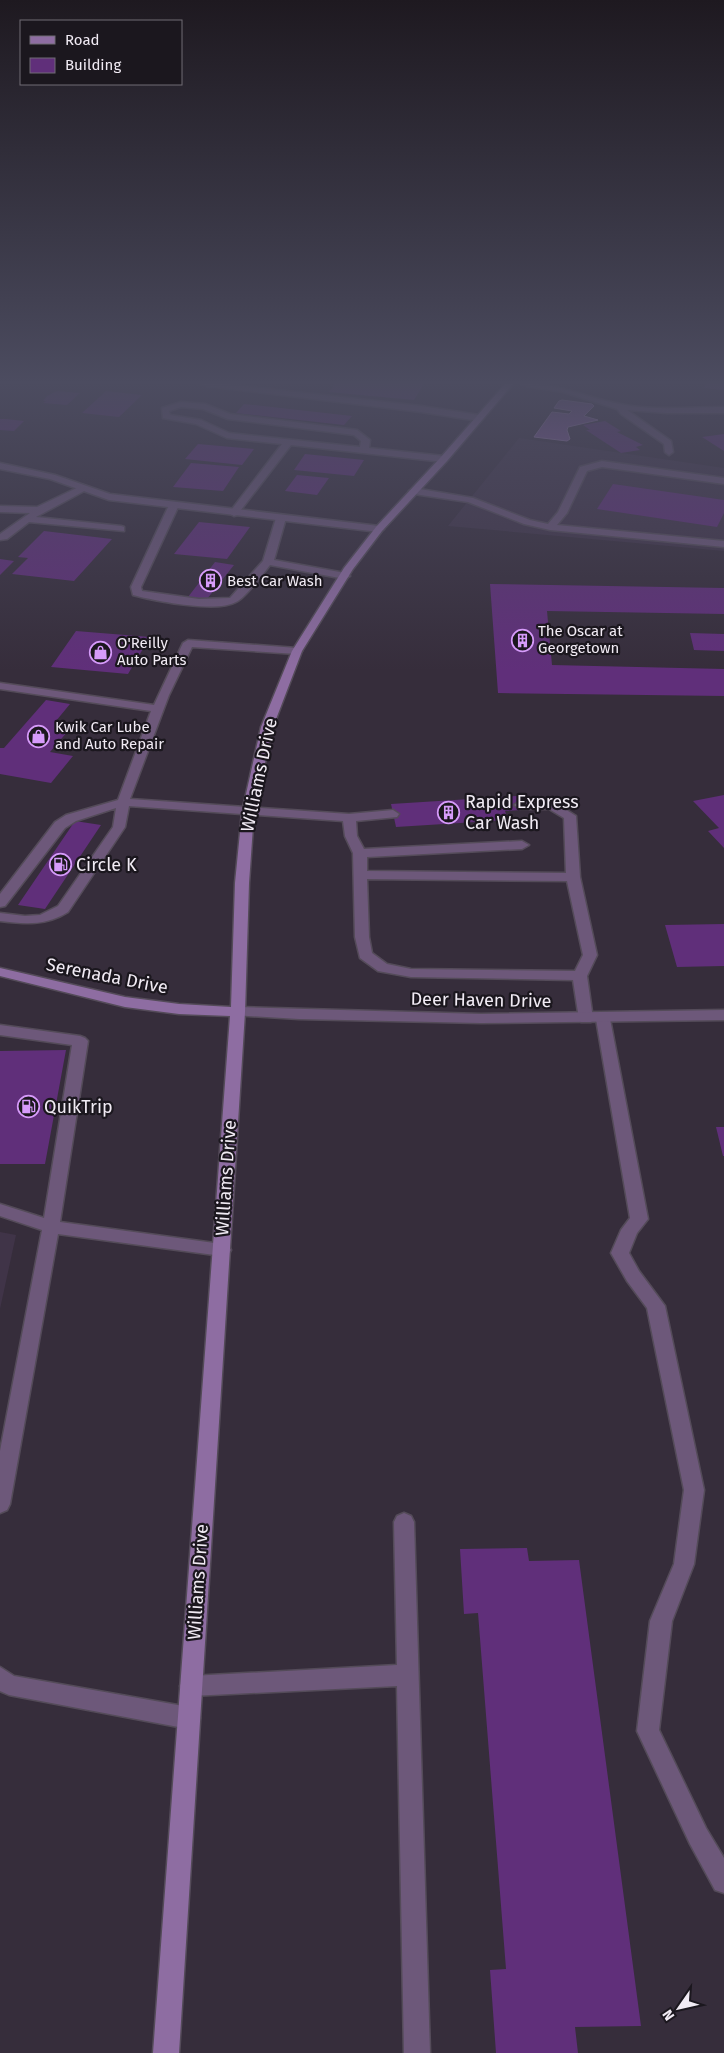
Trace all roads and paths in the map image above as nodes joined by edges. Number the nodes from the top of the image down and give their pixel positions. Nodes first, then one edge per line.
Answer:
1 (60, 480) edge
2 (259, 480) edge
3 (424, 480) edge
4 (578, 480) edge
5 (83, 488) junction
6 (414, 491) junction
7 (174, 505) junction
8 (0, 509) edge
9 (38, 510) junction
10 (234, 512) junction
11 (27, 518) junction
12 (281, 518) junction
13 (550, 527) junction
14 (121, 529) dead end
15 (379, 529) junction
16 (0, 537) edge
17 (724, 544) edge
18 (268, 562) junction
19 (345, 576) junction
20 (297, 651) junction
21 (0, 686) edge
22 (158, 709) junction
23 (123, 802) junction
24 (520, 804) dead end
25 (248, 812) junction
26 (393, 814) dead end
27 (349, 818) junction
28 (522, 845) dead end
29 (360, 853) junction
30 (360, 875) junction
31 (574, 877) junction
32 (0, 903) edge
33 (0, 917) edge
34 (0, 972) edge
35 (580, 976) junction
36 (238, 1012) junction
37 (724, 1015) edge
38 (594, 1019) junction
39 (0, 1030) edge
40 (0, 1210) edge
41 (51, 1227) junction
42 (222, 1250) junction
43 (0, 1504) edge
44 (404, 1522) dead end
45 (407, 1675) junction
46 (0, 1677) edge
47 (191, 1686) junction
48 (189, 1718) junction
49 (724, 1881) edge
50 (166, 2053) edge
51 (417, 2053) edge

1 - 5 street
2 - 10 street
3 - 6 main road, Williams Drive
4 - 13 street
5 - 7 street
5 - 9 street
6 - 13 street
6 - 15 main road, Williams Drive
7 - 10 street
7 - 18 street
8 - 9 street
9 - 11 street
10 - 12 street
11 - 14 street
11 - 16 street
12 - 15 street
12 - 18 street
13 - 17 street
15 - 19 main road, Williams Drive
18 - 19 street
19 - 20 main road, Williams Drive
20 - 22 street
20 - 25 main road, Williams Drive
21 - 22 street
22 - 23 street
23 - 25 street
23 - 32 street
23 - 33 street
24 - 31 street
25 - 27 street
25 - 36 main road, Williams Drive
26 - 27 street
27 - 29 street
28 - 29 street
29 - 30 street
30 - 31 street
30 - 35 street
31 - 35 street
34 - 36 main road, Serenada Drive
35 - 38 street
36 - 38 street, Deer Haven Drive
36 - 42 main road, Williams Drive
37 - 38 street, Deer Haven Drive
38 - 49 street
39 - 41 street
40 - 41 street
41 - 42 street
41 - 43 street
42 - 47 main road, Williams Drive
44 - 45 street
45 - 47 street
45 - 51 street
46 - 48 street
47 - 48 main road, Williams Drive
48 - 50 main road, Williams Drive

